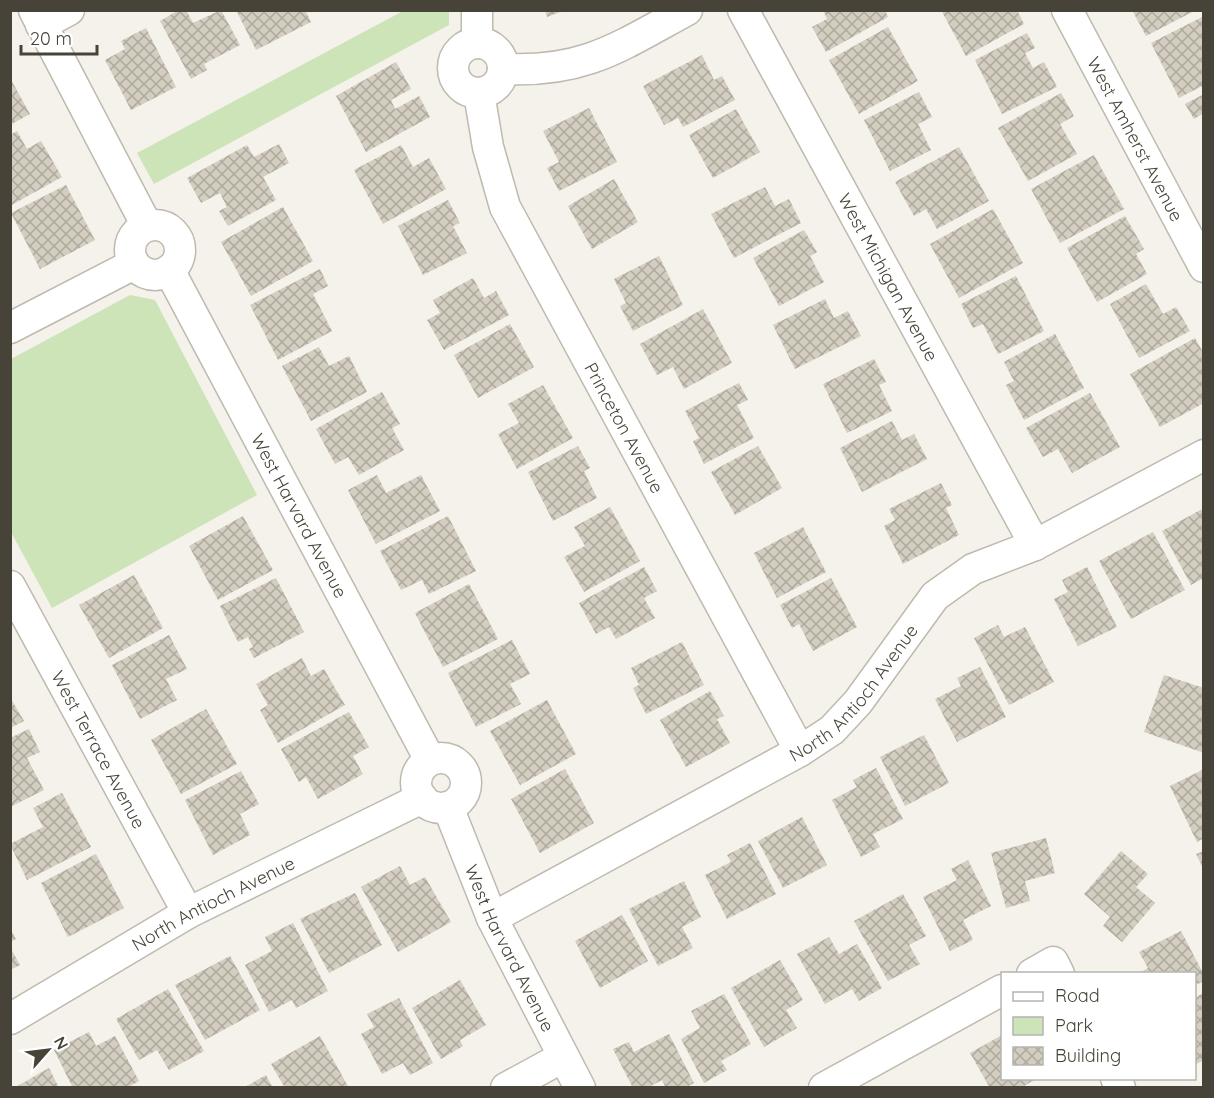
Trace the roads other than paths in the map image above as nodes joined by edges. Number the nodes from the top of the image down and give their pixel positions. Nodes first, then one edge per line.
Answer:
1 (69, 10) edge
2 (477, 10) edge
3 (687, 10) edge
4 (743, 10) edge
5 (1067, 10) edge
6 (37, 18) edge
7 (477, 43) junction
8 (503, 69) junction
9 (479, 93) junction
10 (147, 226) junction
11 (134, 264) junction
12 (1203, 267) edge
13 (170, 270) junction
14 (10, 328) edge
15 (1203, 455) edge
16 (1035, 545) junction
17 (10, 586) edge
18 (800, 751) junction
19 (430, 760) junction
20 (435, 802) junction
21 (188, 913) junction
22 (492, 918) junction
23 (1001, 991) edge
24 (10, 1019) edge
25 (563, 1057) junction
26 (506, 1088) edge
27 (580, 1088) edge
28 (824, 1088) edge

1 - 6 street
2 - 7 street
3 - 8 street
4 - 16 street, West Michigan Avenue
5 - 12 street, West Amherst Avenue
6 - 10 street
7 - 8 street
7 - 9 street
8 - 9 street
9 - 18 street, Princeton Avenue
10 - 11 street
10 - 13 street
11 - 13 street
11 - 14 street
13 - 19 street, West Harvard Avenue
15 - 16 street, North Antioch Avenue
16 - 18 street, North Antioch Avenue
17 - 21 street, West Terrace Avenue
18 - 22 street, North Antioch Avenue
19 - 20 street
19 - 20 street
20 - 21 street, North Antioch Avenue
20 - 22 street, West Harvard Avenue
21 - 24 street, North Antioch Avenue
22 - 25 street, West Harvard Avenue
23 - 28 street
25 - 26 street
25 - 27 street, West Harvard Avenue

